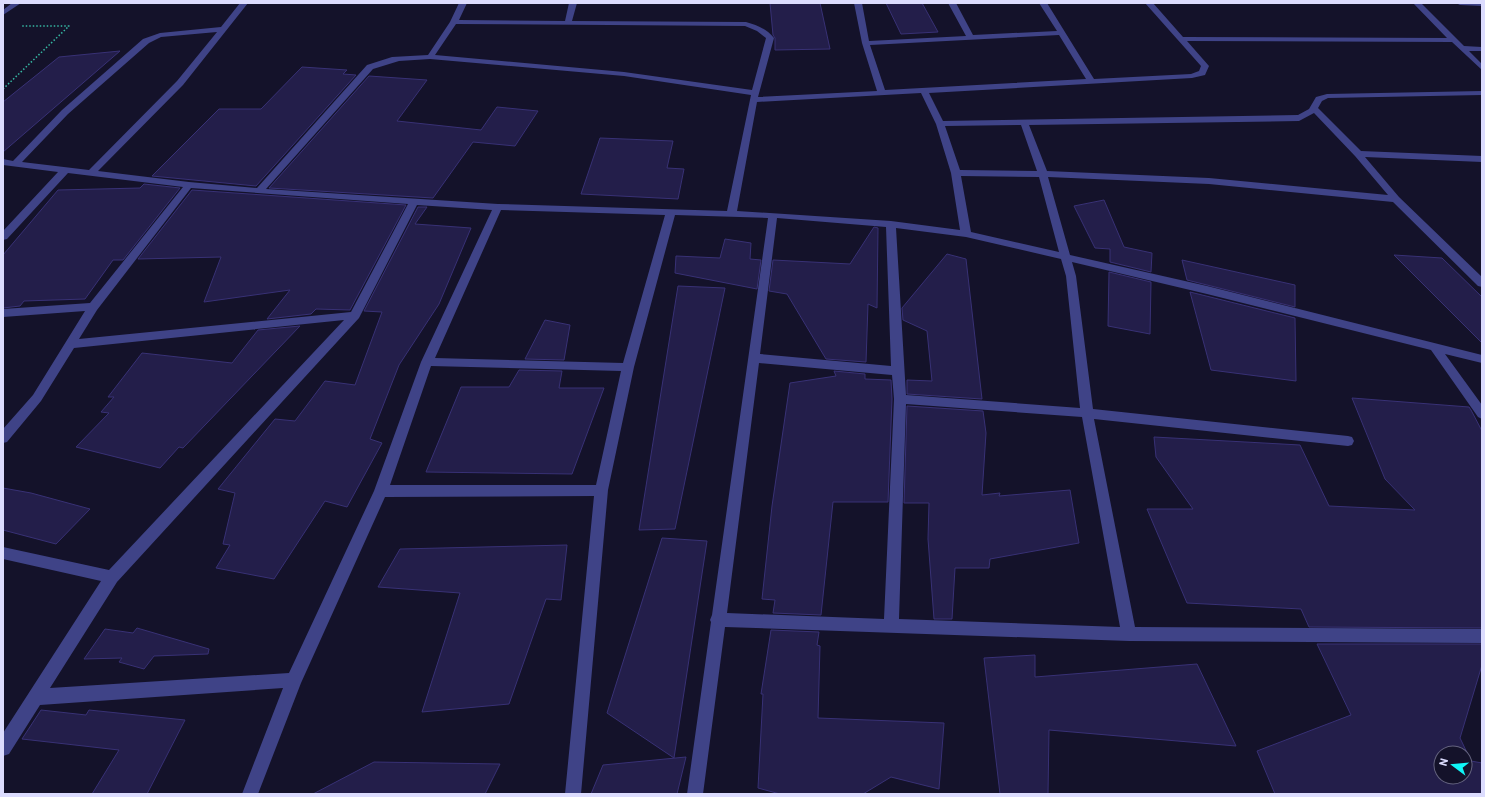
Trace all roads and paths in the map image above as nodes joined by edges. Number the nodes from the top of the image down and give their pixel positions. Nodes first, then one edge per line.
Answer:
1 (17, 3) edge
2 (244, 3) edge
3 (463, 3) edge
4 (573, 3) edge
5 (858, 3) edge
6 (952, 3) edge
7 (1043, 3) edge
8 (1149, 3) edge
9 (1417, 3) edge
10 (1460, 3) edge
11 (1482, 4) edge
12 (3, 13) edge
13 (454, 22) junction
14 (568, 23) junction
15 (18, 26) dead end
16 (224, 29) junction
17 (1061, 33) junction
18 (971, 38) junction
19 (1183, 39) junction
20 (1455, 40) junction
21 (866, 43) junction
22 (1462, 48) junction
23 (1482, 49) edge
24 (430, 57) junction
25 (1482, 68) edge
26 (1091, 81) junction
27 (3, 89) edge
28 (924, 91) junction
29 (1482, 93) edge
30 (882, 94) junction
31 (755, 97) junction
32 (1315, 109) junction
33 (1024, 122) junction
34 (940, 124) junction
35 (1358, 154) junction
36 (1482, 159) edge
37 (3, 162) edge
38 (16, 163) junction
39 (65, 170) junction
40 (92, 172) junction
41 (956, 173) junction
42 (1043, 174) junction
43 (189, 185) junction
44 (260, 191) junction
45 (1396, 199) junction
46 (414, 202) junction
47 (498, 207) junction
48 (671, 211) junction
49 (732, 212) junction
50 (773, 215) junction
51 (891, 224) junction
52 (966, 234) junction
53 (3, 237) edge
54 (1066, 258) junction
55 (1482, 283) edge
56 (93, 307) junction
57 (3, 313) edge
58 (355, 315) junction
59 (69, 344) junction
60 (1435, 348) junction
61 (753, 358) junction
62 (1482, 359) edge
63 (428, 362) junction
64 (628, 367) junction
65 (897, 371) junction
66 (900, 399) junction
67 (1087, 413) junction
68 (1482, 414) edge
69 (3, 438) edge
70 (1348, 441) dead end
71 (601, 490) junction
72 (381, 491) junction
73 (3, 554) edge
74 (112, 577) junction
75 (717, 620) junction
76 (891, 626) junction
77 (1129, 634) junction
78 (1482, 636) edge
79 (294, 680) junction
80 (36, 697) junction
81 (3, 748) edge
82 (250, 794) edge
83 (573, 794) edge
84 (695, 794) edge

1 - 12 street
2 - 16 street
3 - 13 street
4 - 14 street
5 - 21 street
6 - 18 street
7 - 17 street
8 - 19 street
9 - 20 street
10 - 11 street
13 - 14 street
13 - 24 street
14 - 31 street
15 - 27 path
16 - 38 street
16 - 40 street
17 - 18 street
17 - 26 street
18 - 21 street
19 - 20 street
19 - 26 street
20 - 22 street
21 - 30 street
22 - 23 street
22 - 25 street
24 - 31 street
24 - 44 street
26 - 28 street
28 - 30 street
28 - 34 street
29 - 32 street
30 - 31 street
31 - 49 street
32 - 33 street
32 - 35 street
33 - 34 street
33 - 42 street
34 - 41 street
35 - 36 street
35 - 45 street
37 - 38 street
38 - 39 street
39 - 40 street
39 - 53 street
40 - 43 street
41 - 42 street
41 - 52 street
42 - 45 street
42 - 54 street
43 - 44 street
43 - 56 street
44 - 46 street
45 - 55 street
46 - 47 street
46 - 58 street
47 - 48 street
47 - 63 street
48 - 49 street
48 - 64 street
49 - 50 street
50 - 51 street
50 - 61 street
51 - 52 street
51 - 65 street
52 - 54 street
54 - 60 street
54 - 67 street
56 - 57 street
56 - 59 street
58 - 59 street
58 - 74 street
59 - 69 street
60 - 62 street
60 - 68 street
61 - 65 street
61 - 75 street
63 - 64 street
63 - 72 street
64 - 71 street
65 - 66 street
66 - 67 street
66 - 76 street
67 - 70 street
67 - 77 street
71 - 72 street
71 - 83 street
72 - 79 street
73 - 74 street
74 - 80 street
75 - 76 street
75 - 84 street
76 - 77 street
77 - 78 street
79 - 80 street
79 - 82 street
80 - 81 street

